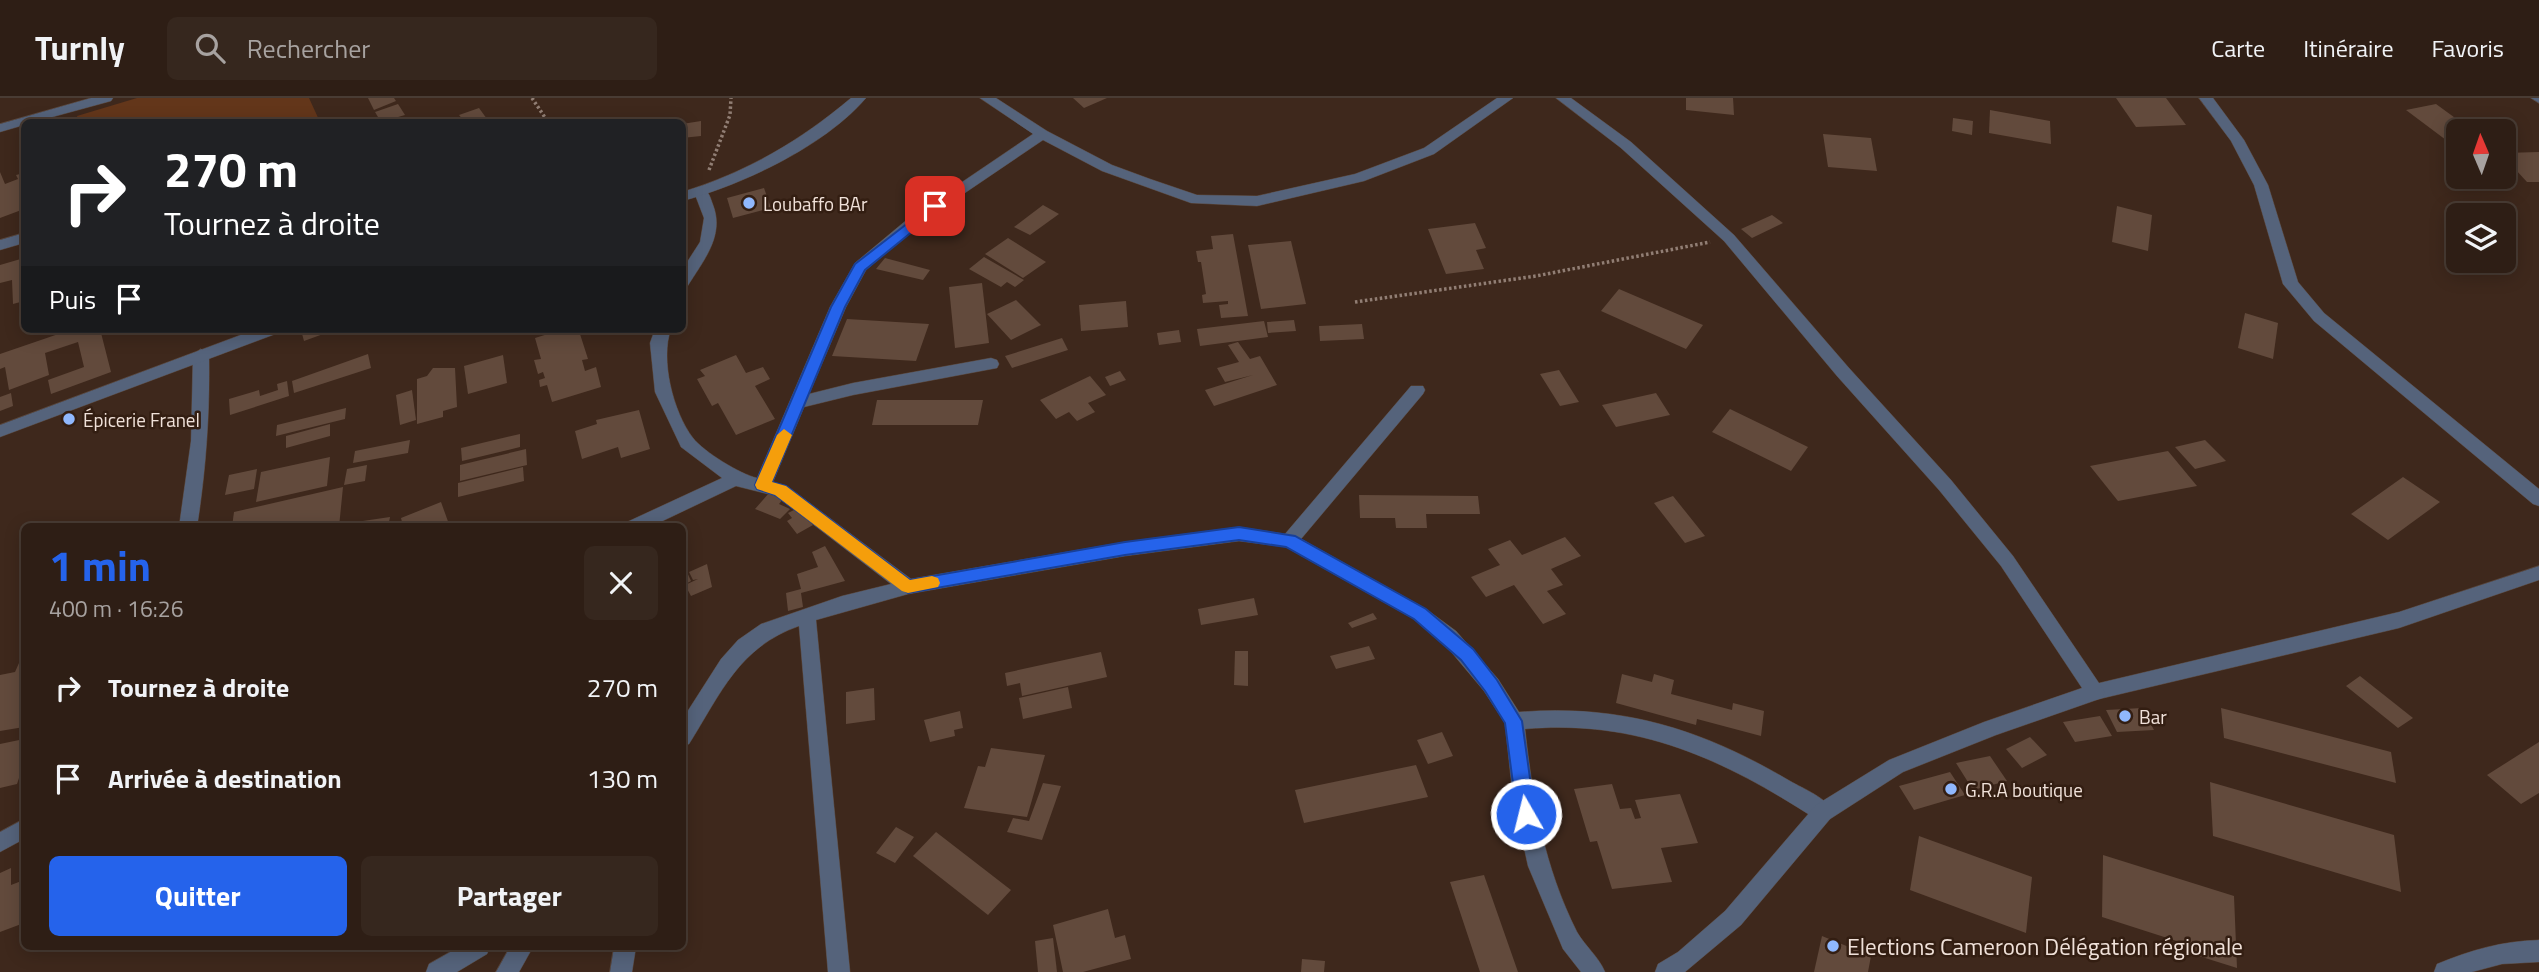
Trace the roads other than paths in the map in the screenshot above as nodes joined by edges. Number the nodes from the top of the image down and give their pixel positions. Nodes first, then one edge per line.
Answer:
1 (106, 98) edge
2 (859, 98) edge
3 (987, 98) edge
4 (1506, 98) edge
5 (1563, 98) edge
6 (2206, 98) edge
7 (32, 119) edge
8 (21, 122) edge
9 (0, 128) edge
10 (1042, 134) junction
11 (701, 192) junction
12 (686, 196) edge
13 (21, 239) edge
14 (0, 245) edge
15 (686, 276) edge
16 (262, 333) edge
17 (662, 333) edge
18 (201, 355) junction
19 (991, 364) dead end
20 (1417, 390) dead end
21 (798, 403) junction
22 (0, 432) edge
23 (735, 479) junction
24 (762, 485) junction
25 (2539, 499) edge
26 (189, 523) edge
27 (642, 523) edge
28 (1289, 541) junction
29 (2539, 573) edge
30 (908, 587) junction
31 (807, 617) junction
32 (2095, 692) junction
33 (1514, 721) junction
34 (686, 732) edge
35 (1823, 812) junction
36 (21, 830) edge
37 (0, 843) edge
38 (474, 950) edge
39 (520, 950) edge
40 (625, 950) edge
41 (2539, 951) edge
42 (437, 972) edge
43 (507, 972) edge
44 (621, 972) edge
45 (839, 972) edge
46 (1594, 972) edge
47 (1666, 972) edge
48 (2445, 972) edge

1 - 7 street
2 - 11 street
3 - 10 street
4 - 10 street
5 - 32 street
6 - 25 street
8 - 9 street
10 - 21 street
11 - 12 street
11 - 15 street
13 - 14 street
16 - 18 street
17 - 23 street
18 - 22 street
18 - 26 street
19 - 21 street
20 - 28 street
21 - 24 street
23 - 24 street
23 - 27 street
24 - 30 street
28 - 30 street
28 - 33 street
29 - 32 street
30 - 31 street
31 - 34 street
31 - 45 street
32 - 35 street
33 - 35 street
33 - 46 street
35 - 47 street
36 - 37 street
38 - 42 street
39 - 43 street
40 - 44 street
41 - 48 street

